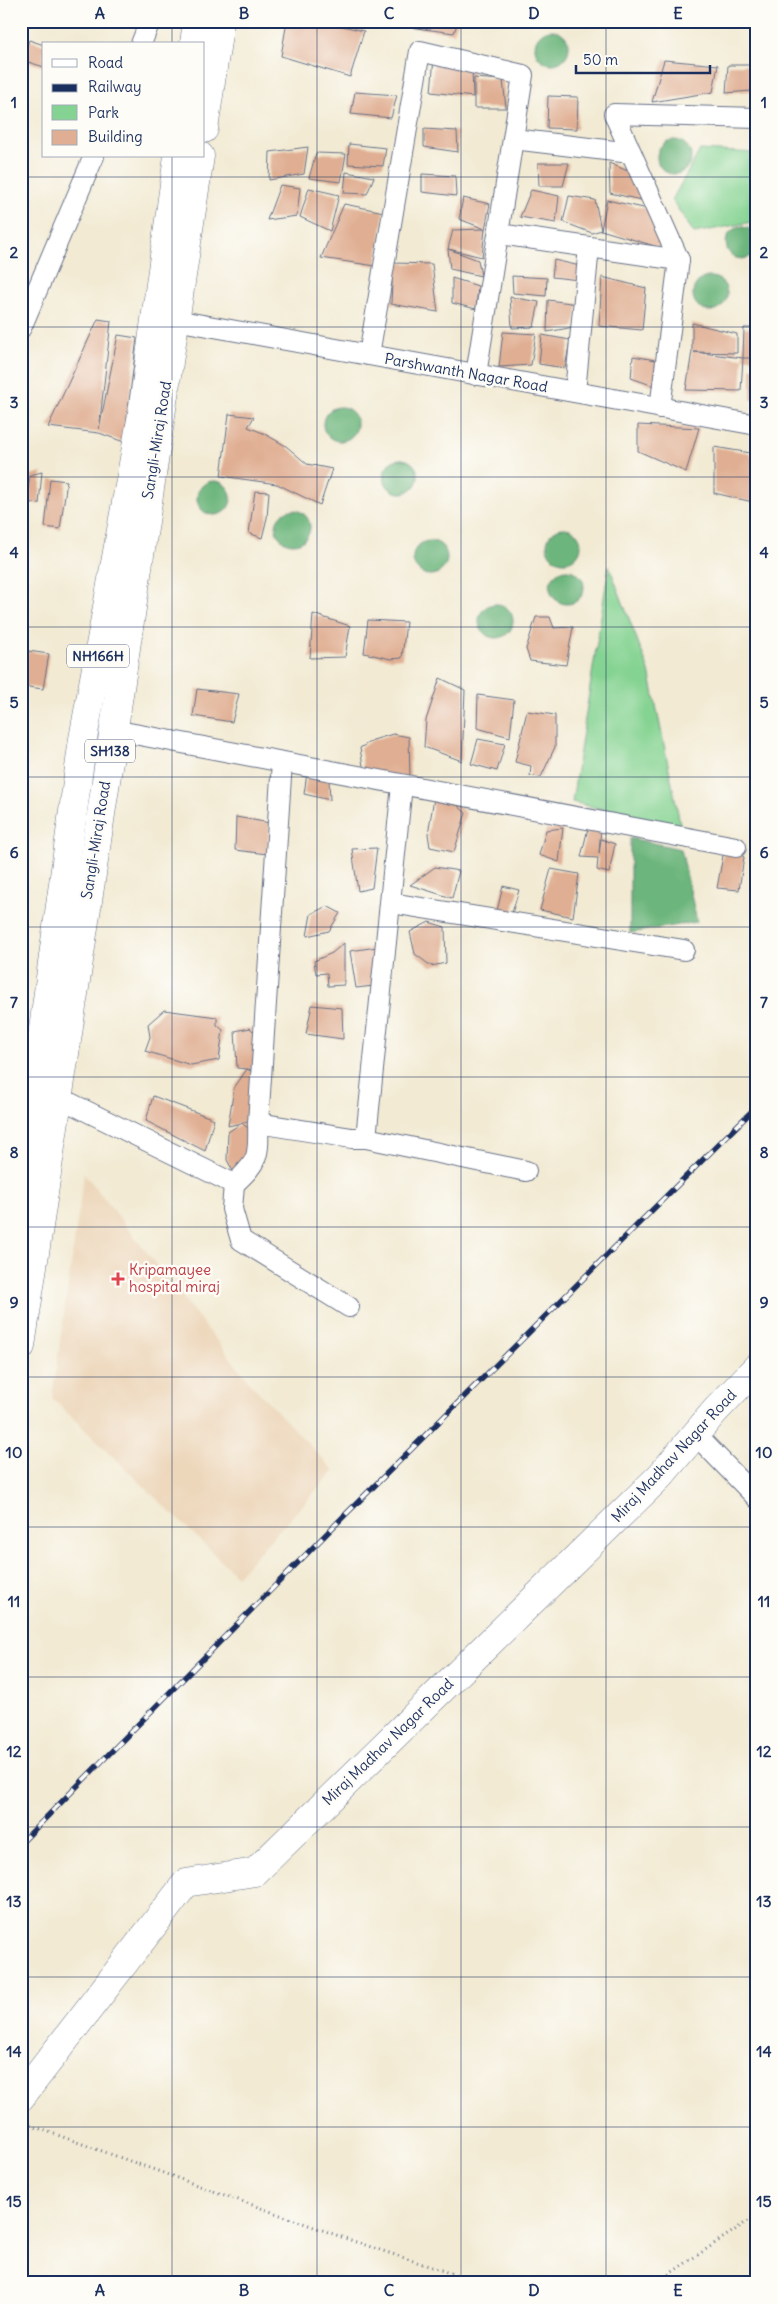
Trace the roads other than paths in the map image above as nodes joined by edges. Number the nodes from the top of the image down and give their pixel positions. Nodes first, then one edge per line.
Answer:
1 (150, 21) edge
2 (197, 21) edge
3 (220, 21) edge
4 (142, 42) edge
5 (194, 42) edge
6 (757, 118) edge
7 (205, 122) edge
8 (513, 139) junction
9 (631, 153) junction
10 (93, 158) edge
11 (178, 158) edge
12 (200, 158) edge
13 (498, 234) junction
14 (589, 247) junction
15 (679, 260) junction
16 (175, 320) junction
17 (21, 328) edge
18 (370, 355) junction
19 (476, 375) junction
20 (575, 392) junction
21 (660, 408) junction
22 (757, 426) edge
23 (113, 730) junction
24 (282, 762) junction
25 (402, 785) junction
26 (736, 847) dead end
27 (391, 903) junction
28 (684, 950) dead end
29 (58, 1097) junction
30 (258, 1123) junction
31 (366, 1138) junction
32 (24, 1156) edge
33 (526, 1171) dead end
34 (234, 1184) junction
35 (21, 1188) edge
36 (349, 1307) dead end
37 (21, 1346) edge
38 (757, 1367) edge
39 (696, 1435) junction
40 (757, 1498) edge
41 (21, 2097) edge

1 - 4 street
2 - 5 main road
3 - 7 main road
6 - 9 street
8 - 9 street
8 - 13 street
8 - 18 street
9 - 15 street
10 - 17 street
11 - 32 main road, Sangli-Miraj Road / NH166H
12 - 16 main road, Sangli-Miraj Road / SH138
13 - 14 street
13 - 19 street
14 - 15 street
14 - 20 street
15 - 21 street
16 - 18 street, Parshwanth Nagar Road
16 - 23 main road, Sangli-Miraj Road / SH138
18 - 19 street, Parshwanth Nagar Road
19 - 20 street, Parshwanth Nagar Road
20 - 21 street, Parshwanth Nagar Road
21 - 22 street, Parshwanth Nagar Road
23 - 24 street
23 - 29 main road, Sangli-Miraj Road / SH138
24 - 25 street
24 - 30 street
25 - 26 street
25 - 27 street
27 - 28 street
27 - 31 street
29 - 34 street
29 - 37 main road, Sangli-Miraj Road / SH138
30 - 31 street
30 - 34 street
31 - 33 street
32 - 35 main road, Sangli-Miraj Road
34 - 36 street
38 - 39 main road, Miraj Madhav Nagar Road
39 - 40 street
39 - 41 main road, Miraj Madhav Nagar Road

